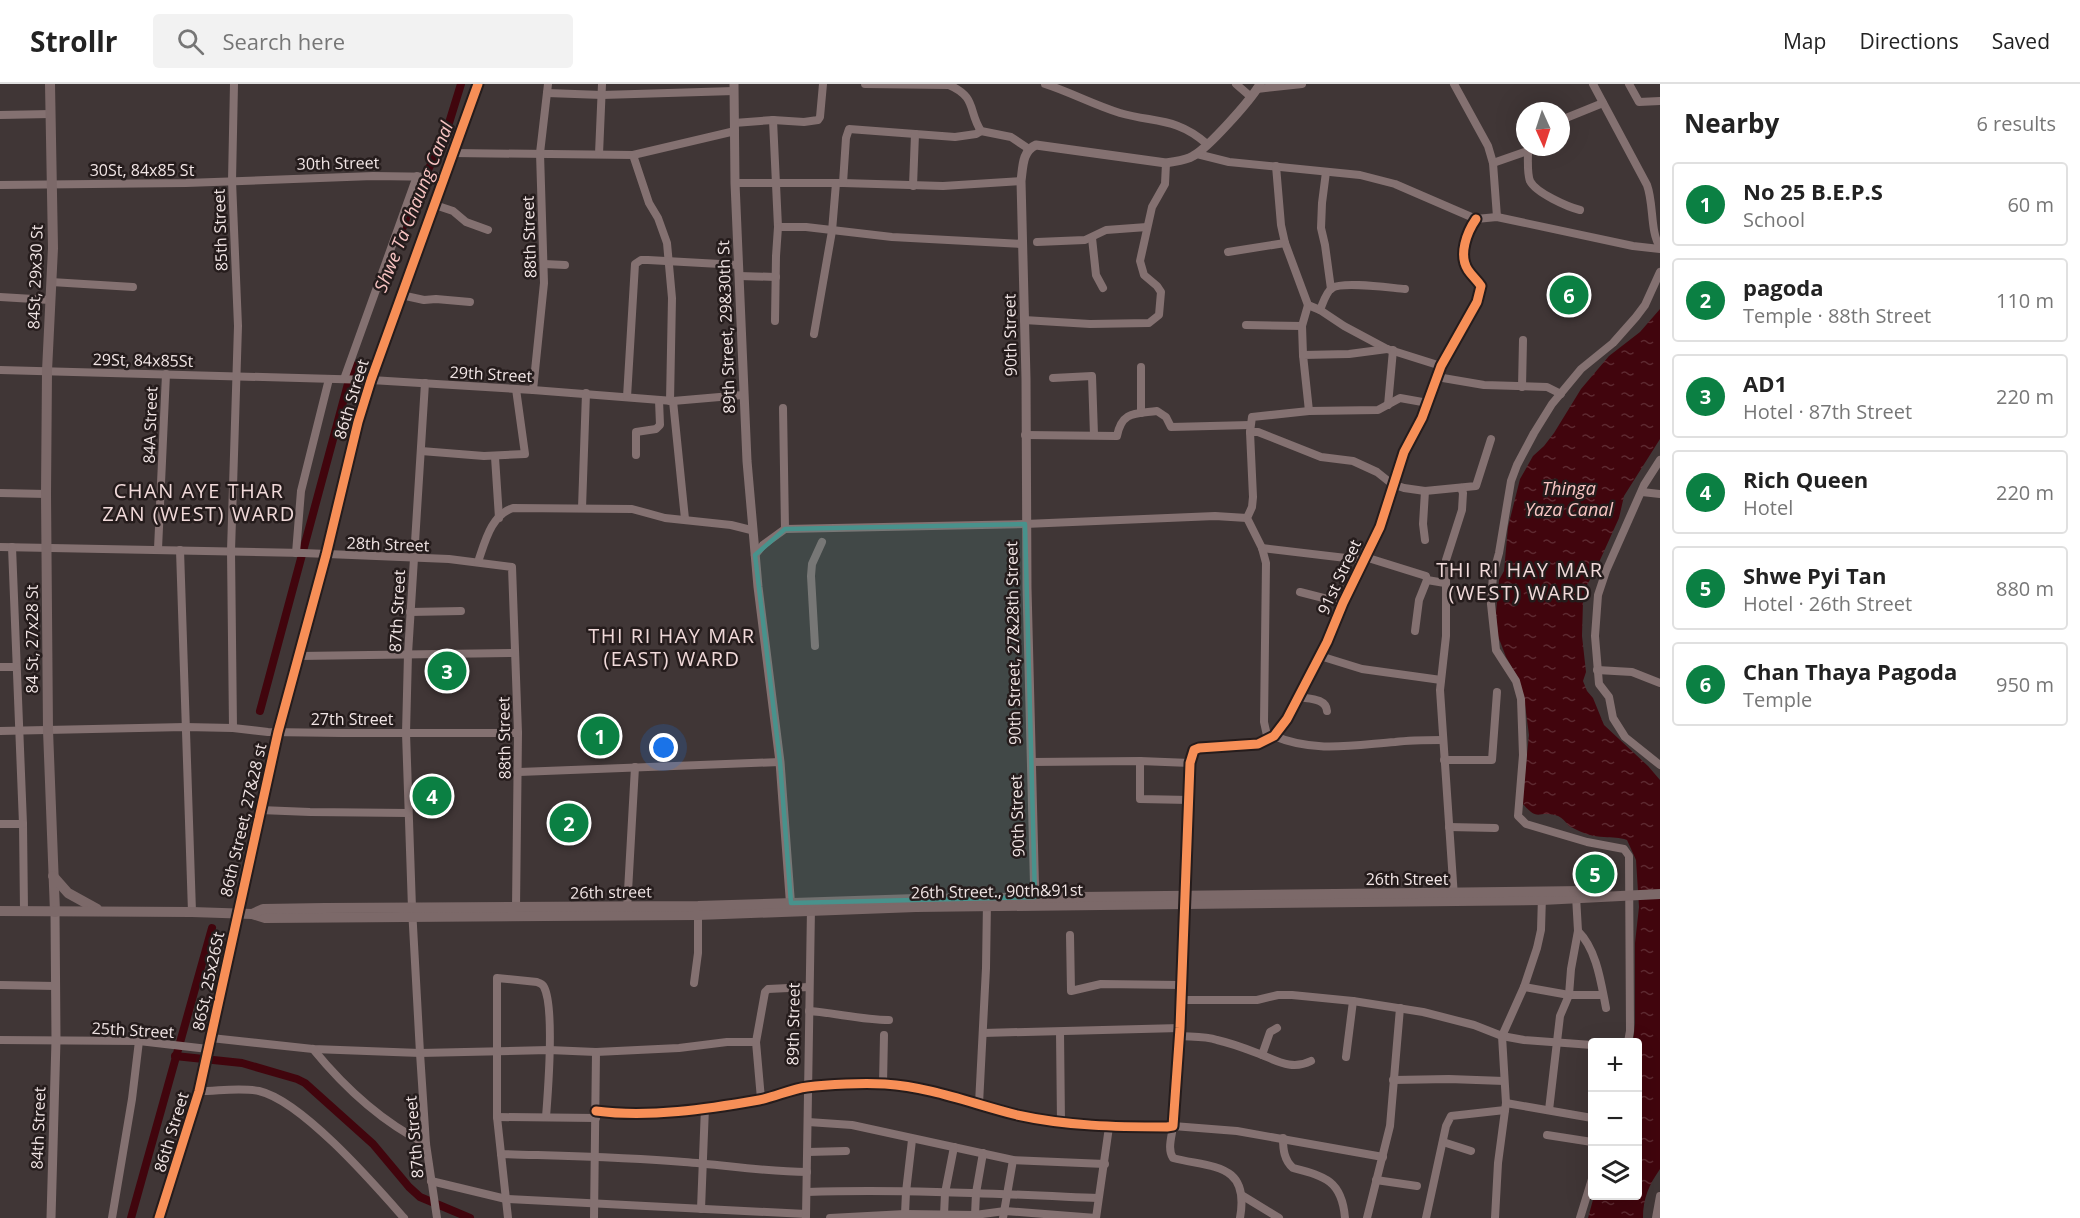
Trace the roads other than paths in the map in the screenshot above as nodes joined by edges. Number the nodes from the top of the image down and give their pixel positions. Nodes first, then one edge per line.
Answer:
1 (50, 84) edge
2 (234, 84) edge
3 (478, 84) edge
4 (602, 84) edge
5 (823, 84) edge
6 (865, 84) edge
7 (1044, 84) edge
8 (1236, 84) edge
9 (1302, 84) edge
10 (1454, 84) edge
11 (1593, 84) edge
12 (1629, 84) edge
13 (950, 85) edge
14 (1258, 86) edge
15 (734, 87) edge
16 (548, 88) edge
17 (602, 95) junction
18 (1251, 97) junction
19 (1660, 101) edge
20 (1603, 103) junction
21 (51, 114) junction
22 (0, 115) edge
23 (1570, 116) edge
24 (773, 120) junction
25 (735, 127) junction
26 (981, 131) junction
27 (915, 134) junction
28 (1207, 144) junction
29 (1029, 149) junction
30 (453, 153) junction
31 (540, 153) junction
32 (599, 154) junction
33 (1197, 154) junction
34 (633, 155) junction
35 (1516, 156) edge
36 (1528, 156) edge
37 (1166, 163) junction
38 (1493, 163) junction
39 (1276, 166) junction
40 (1326, 172) junction
41 (420, 176) junction
42 (442, 176) junction
43 (232, 181) junction
44 (1021, 181) junction
45 (735, 183) junction
46 (777, 183) junction
47 (840, 183) junction
48 (52, 184) junction
49 (0, 186) edge
50 (913, 186) junction
51 (435, 205) junction
52 (1580, 210) dead end
53 (1497, 217) junction
54 (1476, 219) junction
55 (778, 227) junction
56 (1147, 227) junction
57 (488, 230) dead end
58 (832, 231) junction
59 (1092, 238) junction
60 (1037, 242) dead end
61 (1285, 243) junction
62 (1023, 244) junction
63 (1660, 248) edge
64 (1228, 252) dead end
65 (670, 261) junction
66 (544, 264) junction
67 (565, 265) dead end
68 (738, 265) junction
69 (1660, 272) edge
70 (739, 276) junction
71 (776, 277) junction
72 (51, 282) junction
73 (133, 287) dead end
74 (1103, 288) dead end
75 (1331, 289) junction
76 (1405, 289) dead end
77 (401, 295) junction
78 (0, 297) edge
79 (50, 300) junction
80 (470, 302) dead end
81 (1308, 305) junction
82 (1320, 310) junction
83 (1024, 320) junction
84 (775, 321) dead end
85 (1246, 325) dead end
86 (1302, 326) junction
87 (814, 334) dead end
88 (1523, 339) dead end
89 (1390, 350) junction
90 (1303, 355) junction
91 (1441, 366) junction
92 (1141, 367) dead end
93 (0, 370) edge
94 (47, 371) junction
95 (166, 374) junction
96 (237, 376) junction
97 (1437, 377) junction
98 (1053, 378) dead end
99 (329, 379) junction
100 (344, 379) junction
101 (367, 380) junction
102 (425, 383) junction
103 (1522, 387) junction
104 (516, 389) junction
105 (533, 390) junction
106 (586, 393) junction
107 (1561, 394) junction
108 (743, 395) junction
109 (627, 397) junction
110 (658, 400) junction
111 (671, 401) junction
112 (1428, 403) junction
113 (1388, 405) junction
114 (783, 408) dead end
115 (1309, 411) junction
116 (1141, 413) junction
117 (1250, 428) junction
118 (1025, 435) junction
119 (1094, 435) junction
120 (1491, 439) dead end
121 (421, 451) junction
122 (636, 455) dead end
123 (495, 457) junction
124 (1660, 460) edge
125 (1392, 484) junction
126 (1461, 488) junction
127 (1425, 491) junction
128 (1642, 492) junction
129 (0, 493) edge
130 (46, 494) junction
131 (1660, 494) edge
132 (582, 508) junction
133 (498, 518) junction
134 (1247, 518) junction
135 (685, 519) junction
136 (1025, 524) junction
137 (785, 529) junction
138 (752, 530) junction
139 (1425, 540) dead end
140 (822, 542) dead end
141 (0, 547) edge
142 (12, 547) junction
143 (47, 547) junction
144 (1262, 548) junction
145 (158, 549) junction
146 (180, 550) junction
147 (231, 550) junction
148 (299, 553) junction
149 (326, 555) junction
150 (755, 555) junction
151 (414, 558) junction
152 (1364, 558) junction
153 (478, 562) junction
154 (512, 567) joint
155 (1426, 580) junction
156 (1445, 584) junction
157 (1300, 592) dead end
158 (1343, 603) junction
159 (461, 611) dead end
160 (410, 612) junction
161 (1415, 631) dead end
162 (815, 646) dead end
163 (515, 653) junction
164 (408, 654) junction
165 (299, 656) junction
166 (1320, 656) junction
167 (0, 667) edge
168 (16, 667) junction
169 (1597, 670) junction
170 (1441, 680) junction
171 (1660, 683) edge
172 (1497, 692) dead end
173 (1299, 697) junction
174 (1327, 711) dead end
175 (185, 727) junction
176 (233, 728) junction
177 (20, 730) junction
178 (48, 730) junction
179 (0, 731) edge
180 (278, 732) junction
181 (406, 733) junction
182 (518, 733) junction
183 (1271, 738) junction
184 (1442, 740) junction
185 (1444, 760) junction
186 (1140, 761) junction
187 (780, 762) junction
188 (1031, 762) junction
189 (1190, 763) junction
190 (1660, 765) edge
191 (635, 767) junction
192 (519, 772) junction
193 (1189, 800) junction
194 (260, 810) junction
195 (408, 813) junction
196 (0, 824) edge
197 (23, 824) junction
198 (1449, 827) junction
199 (1495, 828) dead end
200 (53, 876) junction
201 (1660, 894) edge
202 (1576, 895) junction
203 (1631, 895) junction
204 (1542, 896) junction
205 (1454, 897) junction
206 (1184, 899) junction
207 (1035, 901) junction
208 (987, 902) junction
209 (811, 907) junction
210 (516, 908) junction
211 (791, 908) junction
212 (100, 910) junction
213 (0, 911) edge
214 (24, 911) junction
215 (627, 911) junction
216 (698, 911) junction
217 (55, 912) junction
218 (192, 912) junction
219 (412, 912) junction
220 (237, 914) junction
221 (1578, 931) junction
222 (1070, 935) dead end
223 (693, 983) dead end
224 (0, 985) edge
225 (1181, 985) junction
226 (56, 986) junction
227 (809, 987) junction
228 (1524, 987) junction
229 (1569, 995) junction
230 (1603, 995) junction
231 (1180, 1000) junction
232 (1353, 1001) junction
233 (1400, 1008) junction
234 (1606, 1008) dead end
235 (809, 1011) junction
236 (889, 1020) dead end
237 (1277, 1028) dead end
238 (1060, 1032) junction
239 (1180, 1032) junction
240 (983, 1033) junction
241 (884, 1035) dead end
242 (1502, 1036) junction
243 (211, 1038) junction
244 (1629, 1038) edge
245 (0, 1040) edge
246 (56, 1040) junction
247 (139, 1041) junction
248 (756, 1042) junction
249 (1556, 1044) junction
250 (1588, 1046) edge
251 (313, 1049) junction
252 (549, 1050) junction
253 (208, 1051) junction
254 (497, 1052) junction
255 (596, 1052) junction
256 (420, 1053) junction
257 (1262, 1055) junction
258 (1346, 1057) dead end
259 (1311, 1061) dead end
260 (1393, 1080) junction
261 (1504, 1081) junction
262 (883, 1084) junction
263 (807, 1087) junction
264 (199, 1091) junction
265 (760, 1100) junction
266 (979, 1104) junction
267 (705, 1107) junction
268 (1506, 1107) junction
269 (1549, 1110) junction
270 (596, 1114) junction
271 (497, 1117) junction
272 (546, 1117) junction
273 (1588, 1117) edge
274 (808, 1122) junction
275 (1061, 1123) junction
276 (1173, 1126) junction
277 (1109, 1127) junction
278 (1547, 1135) dead end
279 (1283, 1138) junction
280 (912, 1140) junction
281 (1588, 1141) edge
282 (1443, 1142) junction
283 (426, 1144) junction
284 (954, 1147) junction
285 (846, 1151) dead end
286 (1471, 1151) dead end
287 (808, 1152) junction
288 (983, 1152) junction
289 (501, 1154) junction
290 (595, 1156) junction
291 (1383, 1157) junction
292 (1013, 1160) junction
293 (704, 1164) junction
294 (1105, 1164) junction
295 (807, 1172) junction
296 (1376, 1180) junction
297 (431, 1181) junction
298 (1418, 1186) dead end
299 (807, 1192) junction
300 (906, 1192) junction
301 (945, 1193) junction
302 (976, 1193) junction
303 (1007, 1193) junction
304 (1588, 1194) edge
305 (1243, 1196) junction
306 (1660, 1196) edge
307 (1098, 1198) junction
308 (506, 1199) junction
309 (594, 1203) junction
310 (701, 1209) junction
311 (905, 1214) junction
312 (944, 1215) junction
313 (975, 1215) junction
314 (1004, 1215) edge
315 (436, 1216) edge
316 (806, 1216) edge
317 (51, 1218) edge
318 (112, 1218) edge
319 (159, 1218) edge
320 (404, 1218) edge
321 (508, 1218) edge
322 (594, 1218) edge
323 (830, 1218) edge
324 (1096, 1218) edge
325 (1240, 1218) edge
326 (1279, 1218) edge
327 (1345, 1218) edge
328 (1367, 1218) edge
329 (1426, 1218) edge
330 (1495, 1218) edge
331 (1580, 1218) edge
332 (1656, 1218) edge

1 - 21 main road, 84St, 29x30 St
2 - 43 street, 85th Street
3 - 30 street, 86th Street
4 - 17 street
5 - 24 street
6 - 13 street
7 - 28 street
8 - 18 street
9 - 14 street
10 - 38 street
11 - 20 street
12 - 19 street
13 - 26 street
14 - 18 street
15 - 17 street
15 - 25 street
16 - 17 street
16 - 31 street, 88th Street
17 - 32 street
18 - 28 street
20 - 23 street
20 - 63 street
21 - 22 street
21 - 48 main road, 84St, 29x30 St
24 - 25 street
24 - 46 street
25 - 34 street
25 - 45 street, 89th Street, 29&30th St
26 - 27 street
26 - 29 street
27 - 47 street
27 - 50 street
28 - 33 street
29 - 37 street
29 - 44 street, 90th Street
30 - 31 street
30 - 42 street, 86th Street
31 - 32 street
31 - 66 street, 88th Street
32 - 34 street
33 - 37 street
33 - 39 street
34 - 65 street
35 - 38 street
36 - 52 street
37 - 56 street
38 - 53 street
39 - 40 street
39 - 61 street
40 - 54 street
40 - 75 street
41 - 42 street, 30th Street
41 - 43 street, 30th Street
41 - 100 street
42 - 51 street, 86th Street
43 - 48 street, 30St, 84x85 St
43 - 96 street, 85th Street
44 - 50 street
44 - 62 street, 90th Street
45 - 46 street
45 - 68 street, 89th Street, 29&30th St
46 - 47 street
46 - 55 street
47 - 50 street
47 - 58 street
48 - 49 street, 30St, 84x85 St
48 - 72 main road, 84St, 29x30 St
51 - 57 street
51 - 77 street, 86th Street
53 - 54 street
53 - 63 street
54 - 91 street, 91st Street
55 - 58 street
55 - 71 street
56 - 59 street
56 - 83 street
58 - 62 street
58 - 87 street
59 - 60 street
59 - 74 street
61 - 64 street
61 - 81 street
62 - 83 street, 90th Street
65 - 68 street
65 - 109 street
65 - 111 street
66 - 67 street
66 - 105 street, 88th Street
68 - 70 street, 89th Street, 29&30th St
69 - 107 street
70 - 71 street
70 - 108 street, 89th Street, 29&30th St
71 - 84 street
72 - 73 street
72 - 79 main road, 84St, 29x30 St
75 - 76 street
75 - 82 street
77 - 80 street
77 - 101 street, 86th Street
78 - 79 street
79 - 94 main road, 84St, 29x30 St
81 - 82 street
81 - 86 street
82 - 89 street
83 - 118 street, 90th Street
85 - 86 street
86 - 90 street
88 - 103 street
89 - 90 street
89 - 91 street
89 - 113 street
90 - 115 street
91 - 97 street, 91st Street
92 - 116 street
93 - 94 street, 29St, 84x85St
94 - 95 street, 29St, 84x85St
94 - 130 main road, 84St, 29x30 St
95 - 96 street, 29St, 84x85St
95 - 145 street, 84A Street
96 - 99 street, 29th Street
96 - 147 street, 85th Street
97 - 103 street
97 - 112 street, 91st Street
98 - 119 street
99 - 100 street, 29th Street
99 - 148 street
100 - 101 street, 29th Street
101 - 102 street, 29th Street
101 - 149 street, 86th Street
102 - 104 street, 29th Street
102 - 121 street, 87th Street
103 - 107 street
104 - 105 street, 29th Street
104 - 123 street
105 - 106 street, 29th Street
106 - 109 street, 29th Street
106 - 132 street
107 - 203 street
108 - 111 street, 29th Street
108 - 138 street, 89th Street, 29&30th St
109 - 110 street, 29th Street
110 - 111 street, 29th Street
110 - 122 street
111 - 135 street
112 - 113 street
112 - 125 street, 91st Street
113 - 115 street
114 - 137 street
115 - 117 street
116 - 117 street
116 - 119 street
117 - 125 street
117 - 134 street
118 - 119 street
118 - 136 street, 90th Street
120 - 126 street
121 - 123 street
121 - 151 street, 87th Street
123 - 133 street
124 - 128 street
125 - 127 street
125 - 152 street, 91st Street
126 - 127 street
126 - 156 street
127 - 139 street
128 - 131 street
128 - 169 street
129 - 130 street
130 - 143 main road, 84 St, 27x28 St
132 - 133 street
132 - 135 street
133 - 153 street
134 - 136 street
134 - 144 street
135 - 138 street
136 - 137 street
136 - 188 street, 90th Street, 27&28th Street
137 - 150 street
138 - 150 street
140 - 162 street
141 - 142 street, 28th Street
142 - 143 street, 28th Street
142 - 168 street
143 - 145 street, 28th Street
143 - 178 main road, 84 St, 27x28 St
144 - 152 street
144 - 183 street
145 - 146 street, 28th Street
146 - 147 street, 28th Street
146 - 175 street
147 - 148 street, 28th Street
147 - 176 street, 85th Street
148 - 149 street, 28th Street
149 - 151 street, 28th Street
149 - 165 street, 86th Street
150 - 187 street
151 - 153 street, 28th Street
151 - 160 street, 87th Street
152 - 155 street
152 - 158 street, 91st Street
153 - 154 street, 28th Street
154 - 163 street, 88th Street
155 - 156 street
155 - 161 street
156 - 170 street
157 - 158 street
158 - 166 street, 91st Street
159 - 160 street
160 - 164 street, 87th Street
163 - 164 street
163 - 182 street, 88th Street
164 - 165 street
164 - 181 street, 87th Street
165 - 180 street, 86th Street
166 - 170 street
166 - 173 street, 91st Street
167 - 168 street
168 - 177 street
169 - 171 street
169 - 190 street
170 - 184 street
172 - 185 street
173 - 174 street
173 - 183 street, 91st Street
175 - 176 street, 27th Street
175 - 178 street, 27th Street
175 - 218 street
176 - 180 street, 27th Street
177 - 178 street, 27th Street
177 - 179 street, 27th Street
177 - 197 street
178 - 200 main road, 84 St, 27x28 St
180 - 181 street, 27th Street
180 - 194 street, 86th Street, 27&28 st
181 - 182 street, 27th Street
181 - 195 street, 87th Street
182 - 192 street, 88th Street
183 - 184 street
183 - 189 street
184 - 185 street
185 - 198 street
186 - 188 street
186 - 189 street
186 - 193 street
187 - 191 street
187 - 211 street
188 - 207 street, 90th Street
189 - 193 street
191 - 192 street
191 - 215 street
192 - 210 street, 88th Street
193 - 206 street
194 - 195 street
194 - 220 street, 86th Street, 27&28 st
195 - 219 street, 87th Street
196 - 197 street
197 - 214 street
198 - 199 street
198 - 205 street
200 - 212 main road
200 - 217 main road, 84 St, 27x28 St
201 - 203 main road, 26th Street
202 - 203 main road, 26th Street
202 - 204 main road, 26th Street
202 - 221 street
203 - 244 street
204 - 205 main road, 26th Street
204 - 228 street
205 - 206 main road, 26th Street
206 - 207 main road, 26th Street., 90th&91st
206 - 225 street
207 - 208 main road, 26th Street., 90th&91st
208 - 209 main road, 26th Street., 90th&91st
208 - 240 street
209 - 211 main road, 26th street
209 - 227 street, 89th Street
210 - 215 main road, 26th street
210 - 219 main road, 26th street
211 - 216 main road, 26th street
212 - 217 main road
212 - 218 main road
213 - 214 main road
214 - 217 main road
215 - 216 main road, 26th street
215 - 219 main road, 26th street
216 - 223 street
217 - 226 street, 84th Street
218 - 220 main road
219 - 220 main road
219 - 256 street, 87th Street
220 - 243 street, 86St, 25x26St
221 - 229 street
221 - 230 street
222 - 225 street
224 - 226 street
225 - 231 street
226 - 246 street, 84th Street
227 - 235 street, 89th Street
227 - 248 street
228 - 229 street
228 - 242 street
229 - 230 street
229 - 249 street
230 - 234 street
231 - 232 street
231 - 239 street
232 - 233 street
232 - 258 street
233 - 242 street
233 - 260 street
235 - 236 street
235 - 263 street, 89th Street
237 - 257 street
238 - 239 street
238 - 240 street
238 - 275 street
239 - 257 street
239 - 276 street
240 - 266 street
241 - 262 street
242 - 249 street
242 - 261 street
243 - 251 street
243 - 253 street, 86St, 25x26St
245 - 246 street, 25th Street
246 - 247 street, 25th Street
246 - 317 street, 84th Street
247 - 253 street, 25th Street
247 - 318 street
248 - 255 street
248 - 265 street
249 - 250 street
249 - 269 street
251 - 256 street
251 - 283 street
252 - 254 street
252 - 254 street
252 - 255 street
252 - 272 street
253 - 264 street, 86th Street
254 - 256 street
254 - 271 street
255 - 270 street
256 - 283 street, 87th Street
257 - 259 street
260 - 261 street
260 - 291 street
261 - 268 street
262 - 263 street
262 - 266 street
263 - 265 street
263 - 274 street, 89th Street
264 - 319 street, 86th Street
264 - 320 street
265 - 267 street
266 - 275 street
267 - 270 street
267 - 293 street
268 - 269 street
268 - 282 street
268 - 330 street
269 - 273 street
270 - 272 street
270 - 290 street
271 - 272 street
271 - 289 street
274 - 280 street
274 - 287 street, 89th Street
275 - 277 street
276 - 277 street
276 - 279 street
276 - 305 street
277 - 294 street
278 - 281 street
279 - 291 street
279 - 327 street
280 - 284 street
280 - 300 street
282 - 286 street
282 - 329 street
283 - 297 street, 87th Street
284 - 288 street
284 - 301 street
285 - 287 street
287 - 295 street, 89th Street
288 - 292 street
288 - 302 street
289 - 290 street
289 - 308 street
290 - 293 street
290 - 309 street
291 - 296 street
292 - 294 street
292 - 303 street
293 - 295 street
293 - 310 street
294 - 307 street
295 - 299 street, 89th Street
296 - 298 street
296 - 328 street
297 - 308 street
297 - 315 street, 87th Street
299 - 300 street
299 - 316 street, 89th Street
300 - 301 street
300 - 311 street
301 - 302 street
301 - 312 street
302 - 303 street
302 - 313 street
303 - 307 street
303 - 314 street
304 - 331 street
305 - 325 street
305 - 326 street
306 - 332 street
307 - 324 street
308 - 309 street
308 - 321 street
309 - 310 street
309 - 322 street
310 - 316 street
311 - 312 street
311 - 323 street
312 - 313 street
313 - 314 street
314 - 324 street

